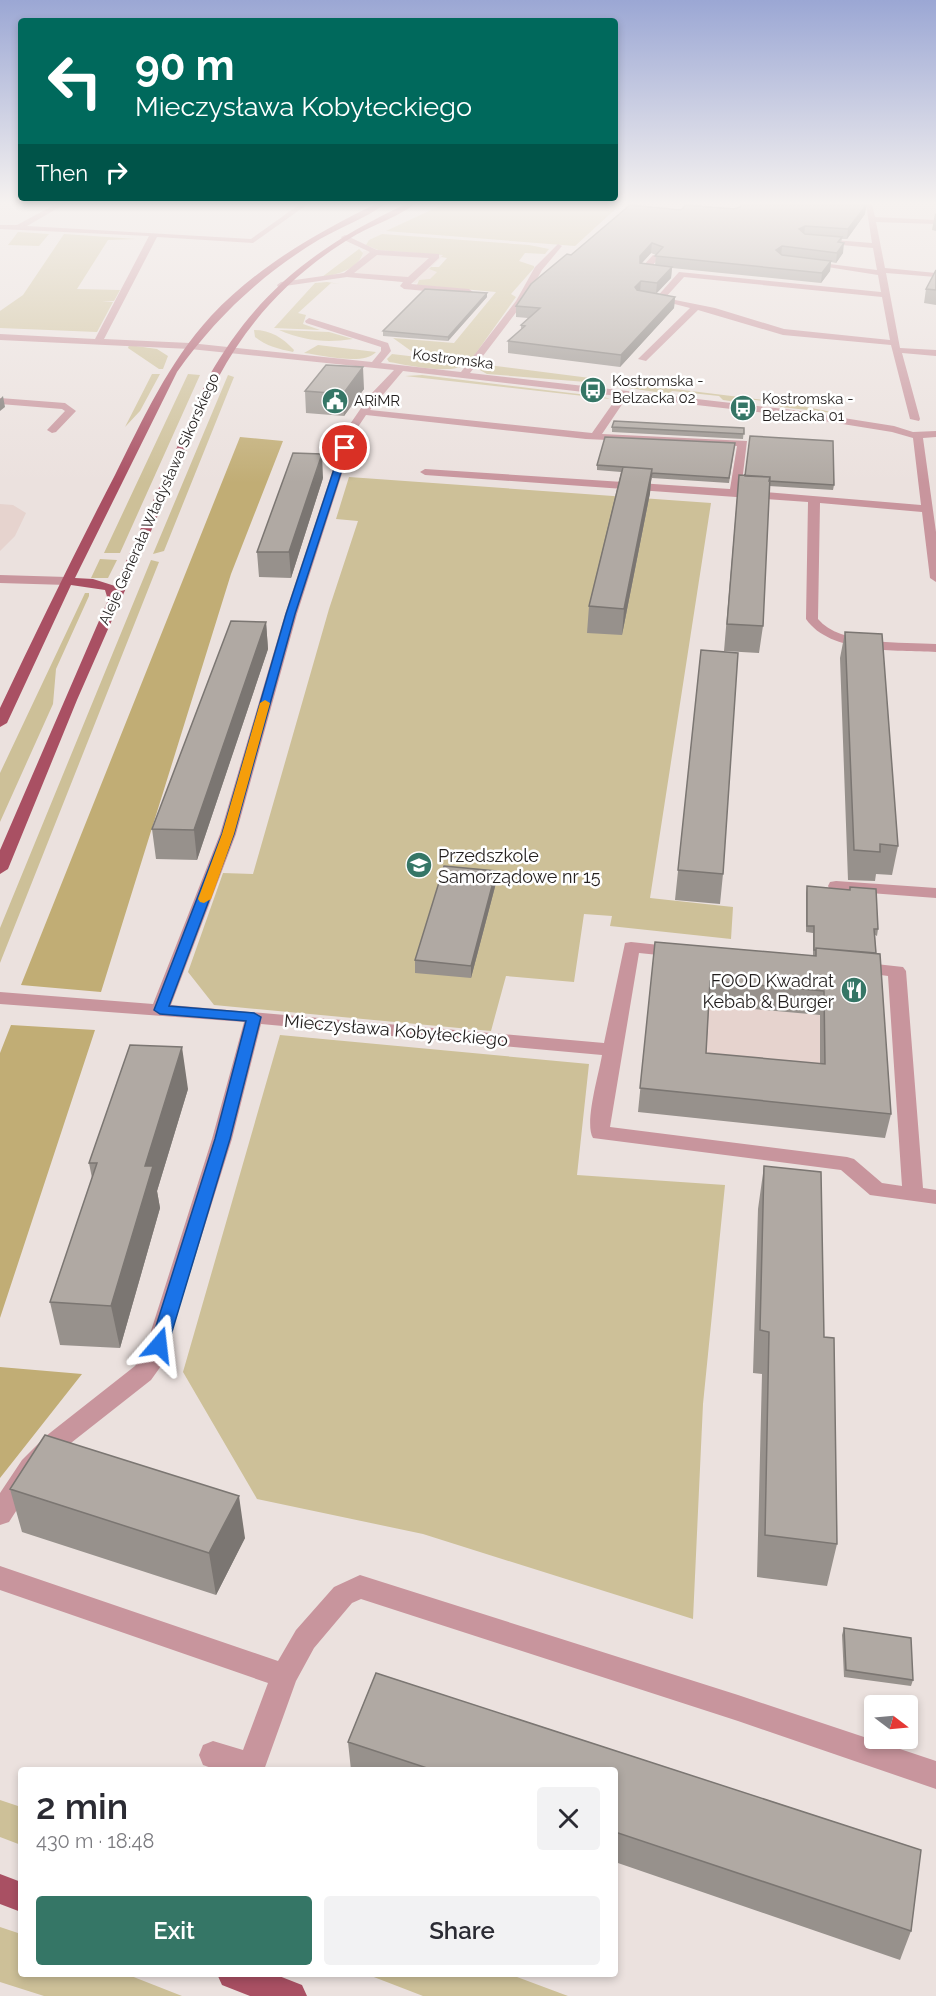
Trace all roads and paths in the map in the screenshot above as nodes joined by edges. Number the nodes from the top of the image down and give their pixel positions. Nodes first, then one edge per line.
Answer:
1 (121, 297) edge
2 (234, 297) edge
3 (271, 297) edge
4 (523, 297) edge
5 (657, 297) edge
6 (885, 297) edge
7 (696, 307) junction
8 (309, 321) dead end
9 (0, 337) edge
10 (99, 340) junction
11 (190, 346) junction
12 (896, 347) junction
13 (228, 350) junction
14 (936, 353) edge
15 (643, 358) dead end
16 (374, 365) junction
17 (401, 368) junction
18 (464, 375) junction
19 (624, 394) junction
20 (0, 401) edge
21 (363, 412) junction
22 (929, 424) edge
23 (895, 425) junction
24 (52, 430) dead end
25 (595, 436) junction
26 (918, 436) junction
27 (922, 469) junction
28 (935, 470) edge
29 (425, 472) dead end
30 (735, 493) junction
31 (814, 500) junction
32 (927, 509) junction
33 (933, 541) edge
34 (936, 578) edge
35 (0, 579) edge
36 (67, 581) junction
37 (114, 599) junction
38 (936, 648) edge
39 (0, 723) edge
40 (0, 869) edge
41 (836, 886) edge
42 (936, 894) edge
43 (694, 953) edge
44 (839, 966) edge
45 (0, 998) edge
46 (160, 1010) junction
47 (254, 1017) junction
48 (612, 1050) junction
49 (913, 1194) junction
50 (936, 1197) edge
51 (0, 1514) edge
52 (0, 1578) edge
53 (284, 1676) junction
54 (213, 1755) dead end
55 (245, 1767) edge
56 (251, 1767) edge
57 (936, 1775) edge
58 (0, 1889) edge
59 (18, 1896) edge
60 (241, 1977) edge
61 (291, 1996) edge

1 - 10 street
2 - 11 main road
3 - 13 main road, Aleje Generała Władysława Sikorskiego
4 - 18 street
5 - 7 street
6 - 12 street
7 - 12 street
7 - 15 street
8 - 16 street
9 - 10 street, Kostromska
10 - 11 street, Kostromska
11 - 13 street, Kostromska
11 - 36 main road
12 - 14 street
12 - 22 street
13 - 16 street, Kostromska
13 - 37 main road, Aleje Generała Władysława Sikorskiego
16 - 17 street, Kostromska
17 - 18 street, Kostromska
17 - 21 street
18 - 19 street, Kostromska
19 - 23 street, Kostromska
19 - 25 street
20 - 24 street
21 - 25 street
21 - 46 street
22 - 23 street
22 - 26 street
23 - 26 street
25 - 30 street
26 - 27 street
27 - 28 street
27 - 32 street
29 - 30 street
30 - 31 street
31 - 32 street
31 - 38 street
32 - 33 street
33 - 34 street
35 - 36 street
36 - 37 main road
36 - 39 main road
37 - 40 main road, Aleje Generała Władysława Sikorskiego
41 - 42 street
43 - 48 street
44 - 49 street
45 - 46 street, Mieczysława Kobyłeckiego
46 - 47 street, Mieczysława Kobyłeckiego
47 - 48 street, Mieczysława Kobyłeckiego
47 - 51 street
48 - 49 street
49 - 50 street
52 - 53 street
53 - 56 street
53 - 57 street
54 - 55 street
58 - 59 main road
60 - 61 main road

